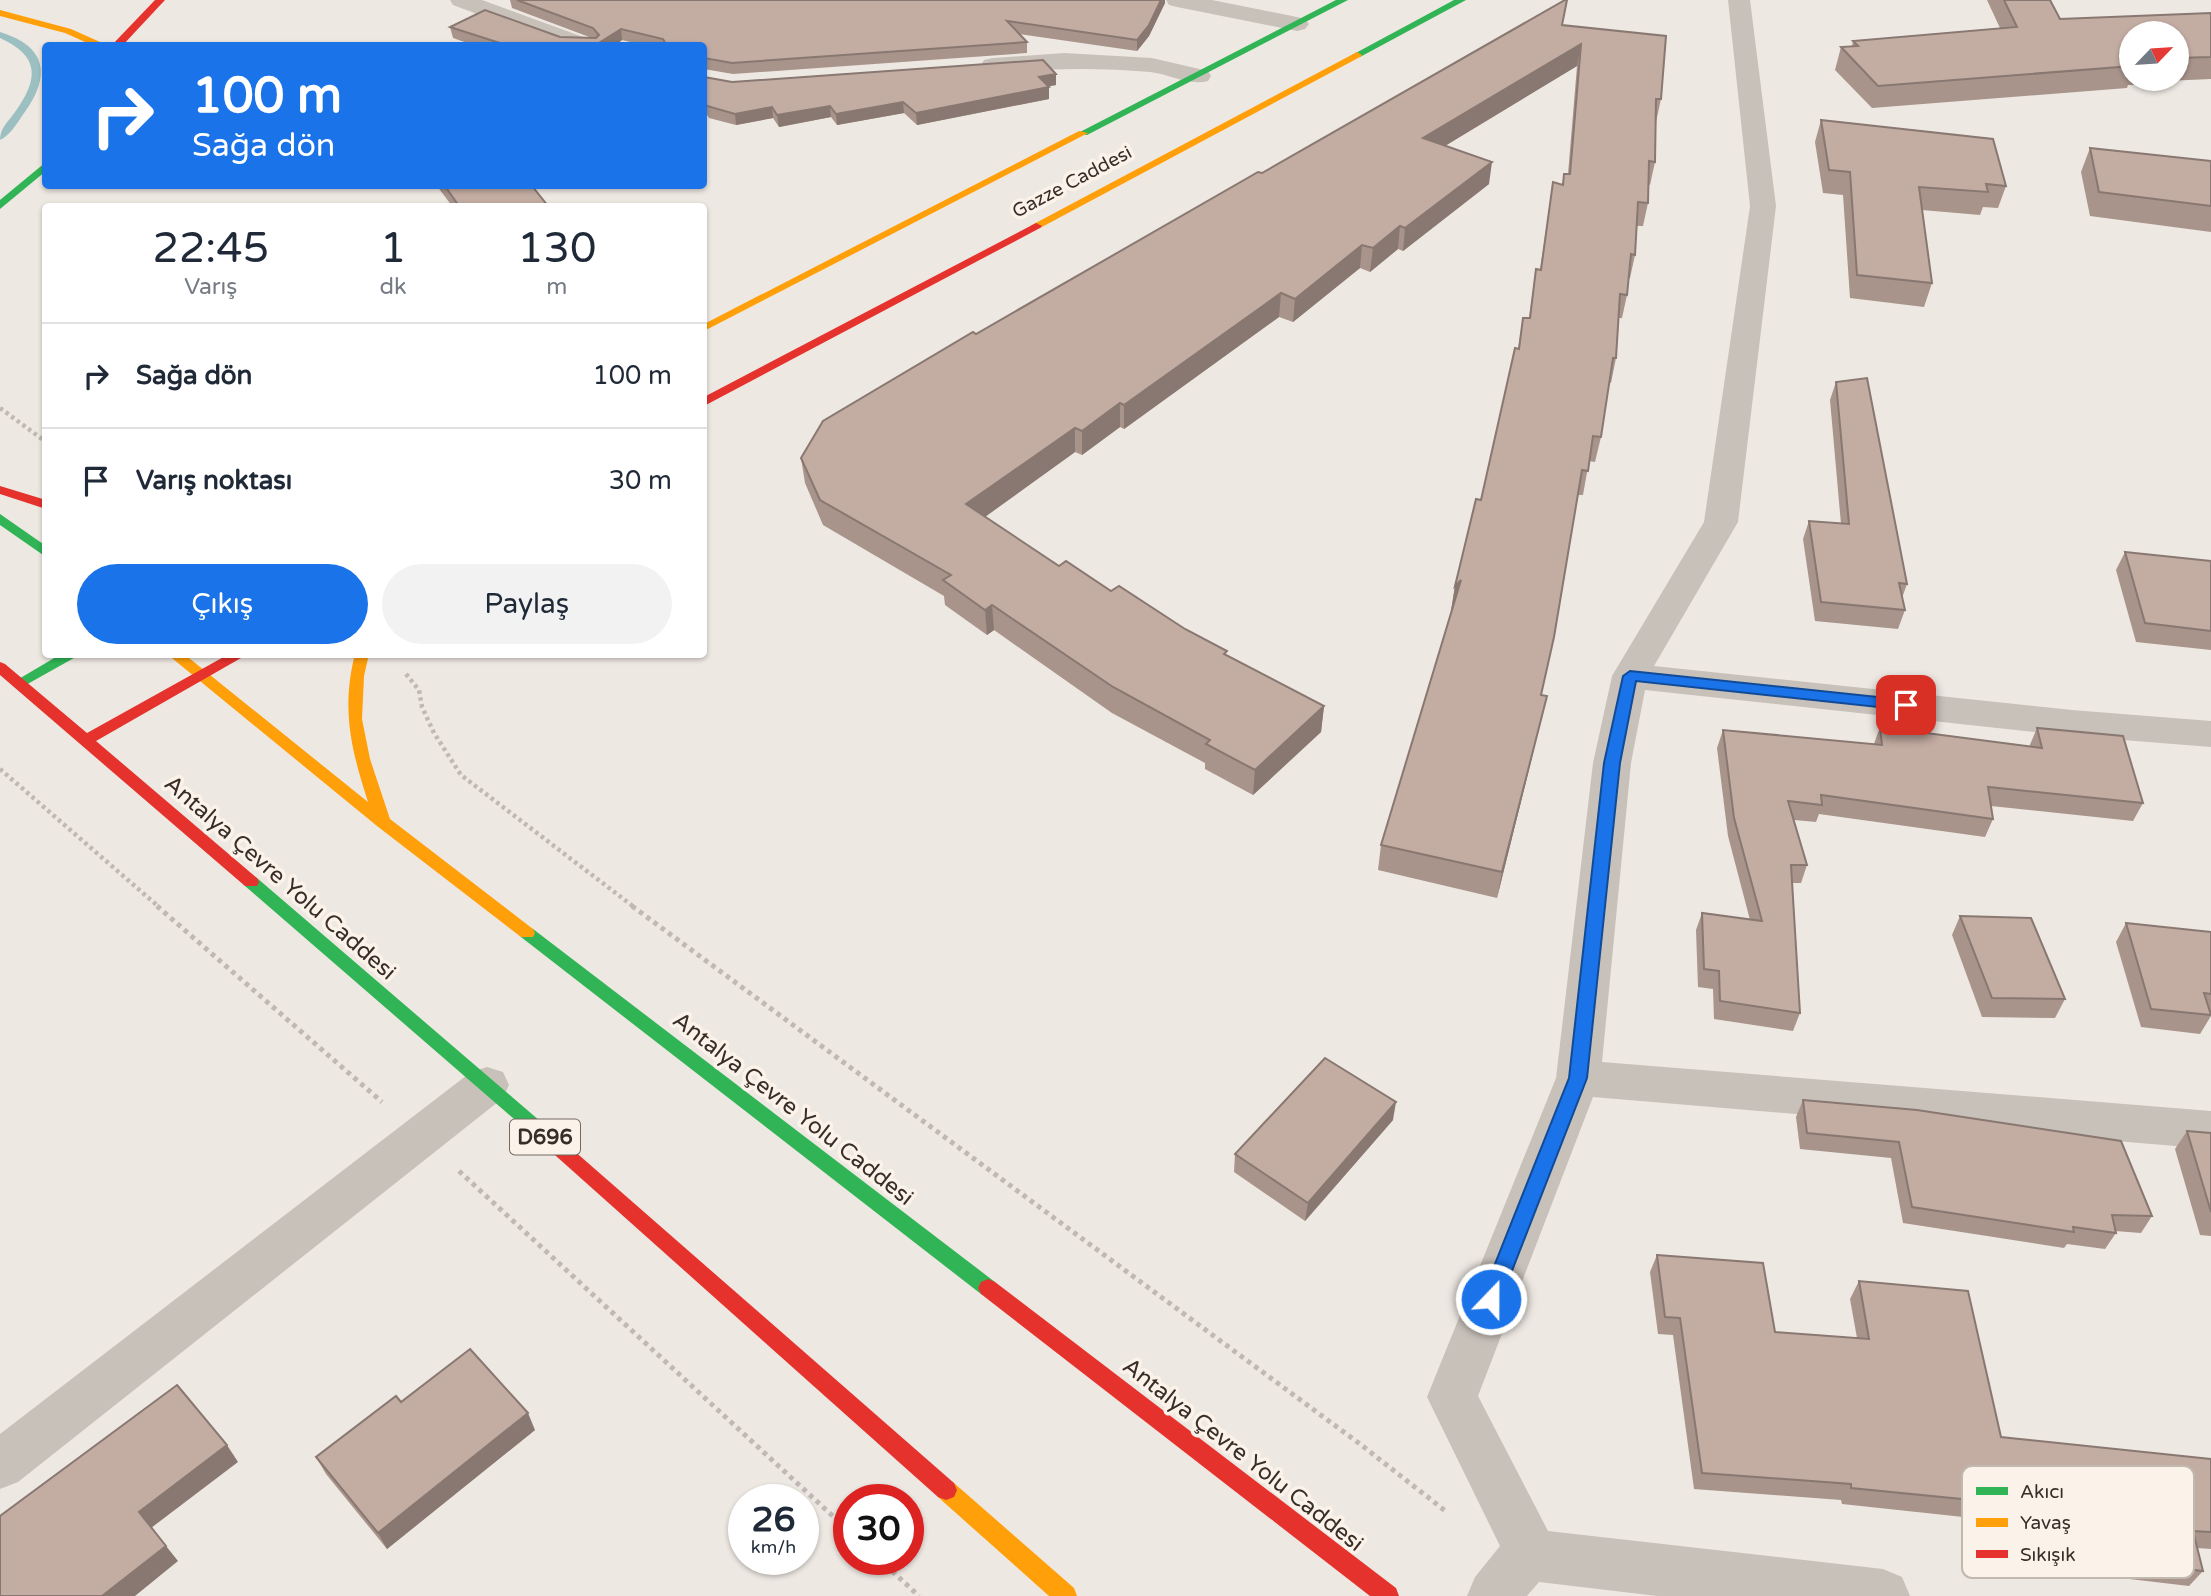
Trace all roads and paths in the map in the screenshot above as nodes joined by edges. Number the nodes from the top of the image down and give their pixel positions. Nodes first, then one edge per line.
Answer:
1 (160, 0) edge
2 (461, 0) edge
3 (1177, 0) edge
4 (1343, 0) edge
5 (1461, 0) edge
6 (1739, 0) edge
7 (0, 13) edge
8 (1297, 24) junction
9 (94, 42) edge
10 (120, 42) edge
11 (575, 42) edge
12 (967, 67) edge
13 (1199, 76) junction
14 (42, 169) edge
15 (0, 206) edge
16 (707, 326) edge
17 (707, 400) edge
18 (0, 408) edge
19 (42, 439) edge
20 (0, 490) edge
21 (42, 504) edge
22 (0, 518) edge
23 (42, 550) edge
24 (66, 658) edge
25 (179, 658) edge
26 (234, 658) edge
27 (358, 662) edge
28 (0, 667) edge
29 (1630, 676) junction
30 (201, 677) junction
31 (19, 683) junction
32 (2211, 734) edge
33 (86, 740) junction
34 (383, 822) junction
35 (1578, 1078) junction
36 (487, 1086) junction
37 (2211, 1130) edge
38 (0, 1465) edge
39 (1514, 1572) edge
40 (896, 1575) edge
41 (919, 1596) edge
42 (1066, 1596) edge
43 (1388, 1596) edge
44 (1883, 1596) edge

1 - 10 main road
2 - 11 street
3 - 8 street
4 - 8 main road, Gazze Caddesi
5 - 17 main road, Gazze Caddesi
6 - 29 street
7 - 9 main road
8 - 13 main road, Gazze Caddesi
12 - 13 street
13 - 16 main road, Gazze Caddesi
14 - 15 main road
18 - 19 path
20 - 21 main road
22 - 23 main road
24 - 31 main road
25 - 30 main road, Antalya Çevre Yolu Caddesi
26 - 30 main road
27 - 34 main road
27 - 39 path
28 - 31 main road, Antalya Çevre Yolu Caddesi / D696
29 - 32 street
29 - 35 street
30 - 33 main road
30 - 34 main road, Antalya Çevre Yolu Caddesi
31 - 33 main road, Antalya Çevre Yolu Caddesi / D696
33 - 36 main road, Antalya Çevre Yolu Caddesi / D696
34 - 43 main road, Antalya Çevre Yolu Caddesi
35 - 37 street
35 - 39 street
36 - 38 street
36 - 42 main road, Antalya Çevre Yolu Caddesi / D696
39 - 44 street
40 - 41 path

